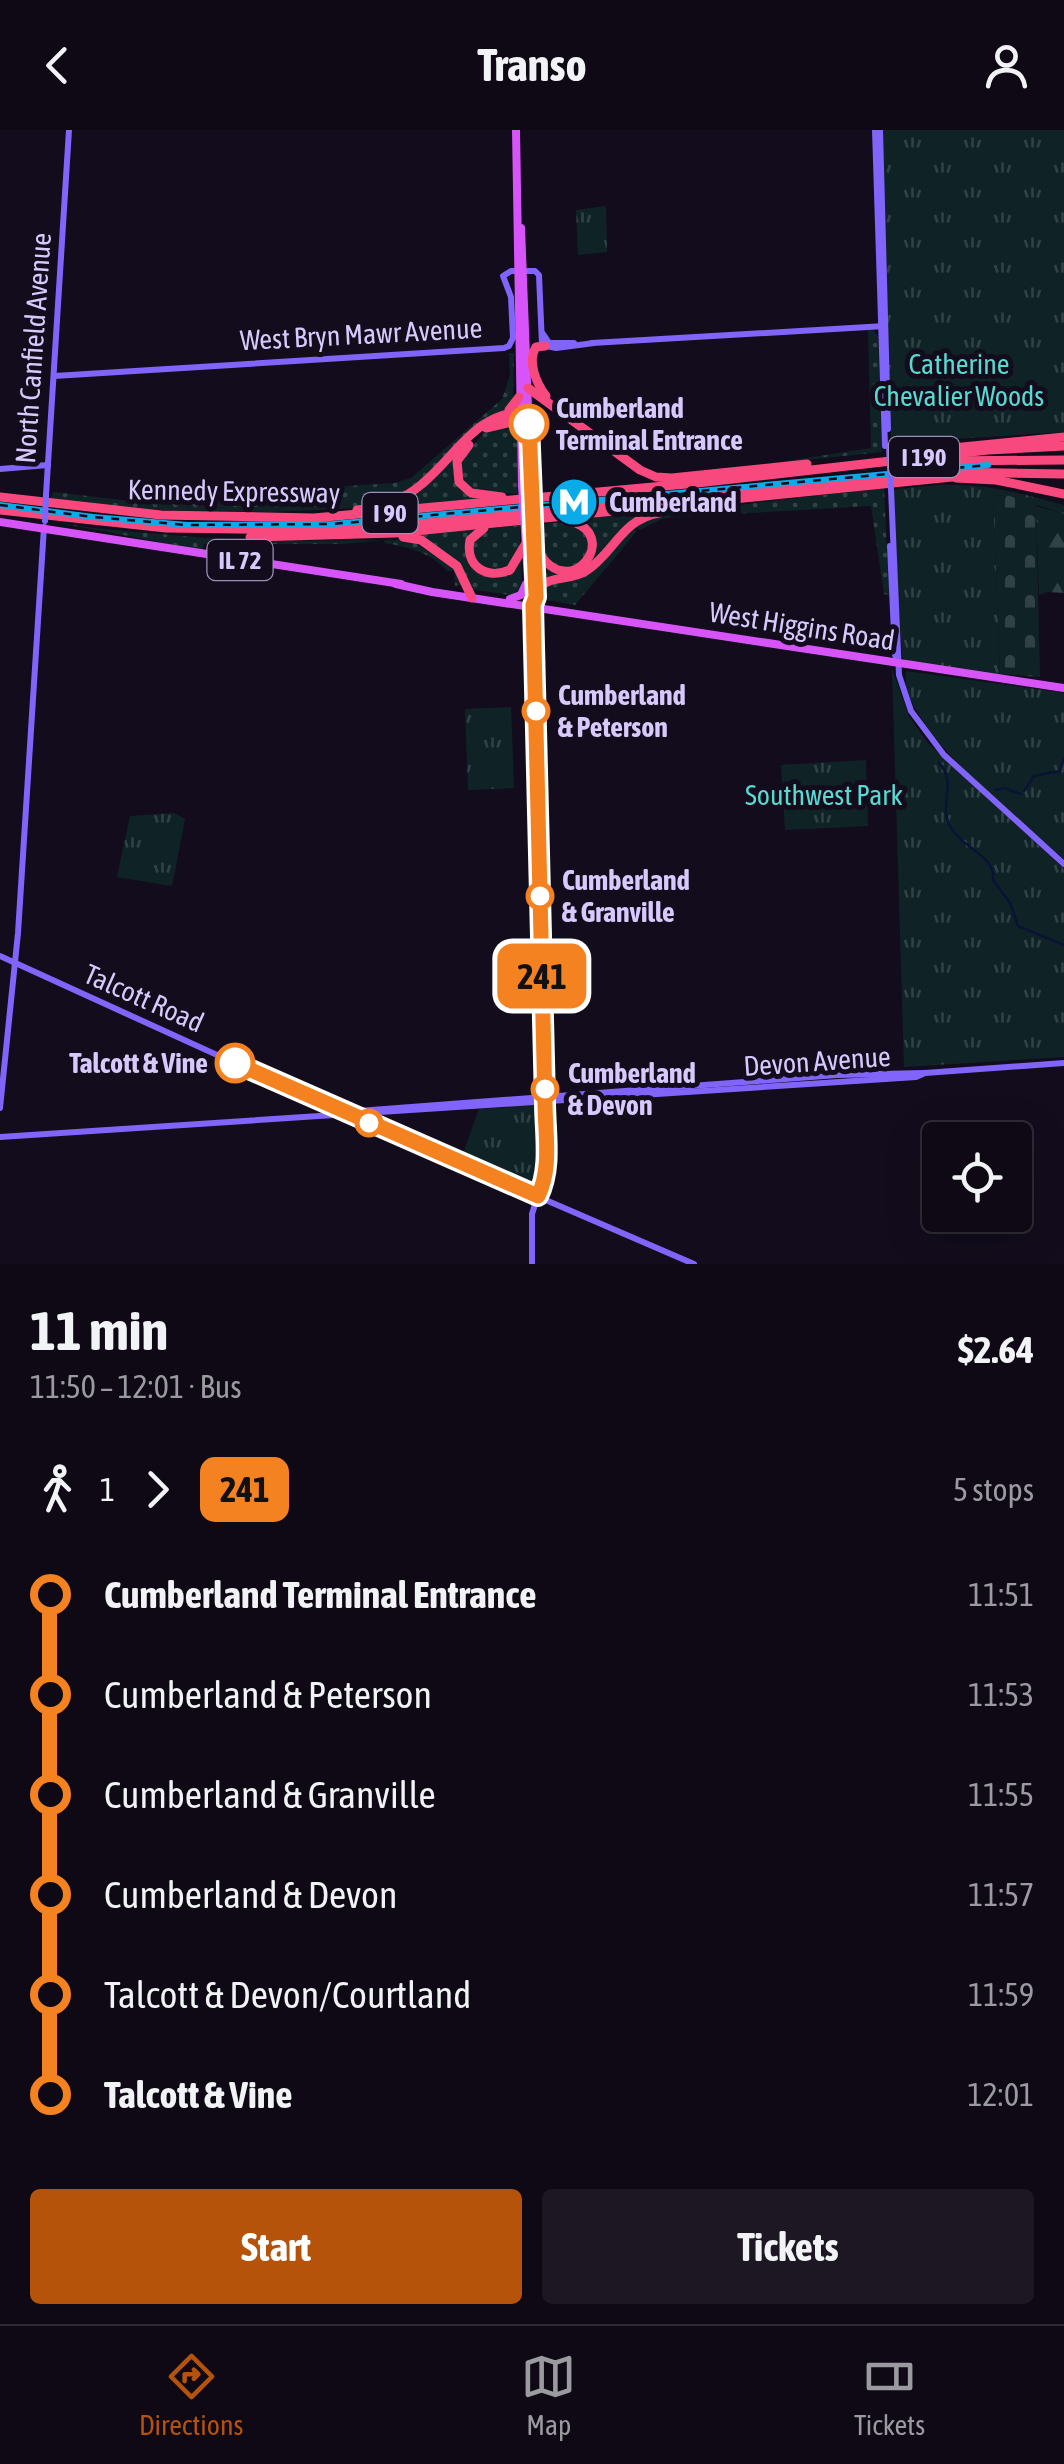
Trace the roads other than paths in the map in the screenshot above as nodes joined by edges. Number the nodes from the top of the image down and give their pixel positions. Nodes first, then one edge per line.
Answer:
1 (69, 130) edge
2 (516, 130) edge
3 (877, 130) edge
4 (520, 270) junction
5 (540, 323) junction
6 (882, 326) junction
7 (594, 343) junction
8 (544, 346) junction
9 (54, 376) junction
10 (528, 388) junction
11 (520, 397) junction
12 (555, 409) junction
13 (507, 412) junction
14 (524, 414) junction
15 (486, 428) junction
16 (520, 434) junction
17 (1063, 441) edge
18 (1064, 461) edge
19 (48, 465) junction
20 (0, 468) edge
21 (784, 474) junction
22 (1060, 474) edge
23 (943, 478) junction
24 (526, 486) junction
25 (784, 494) junction
26 (1064, 494) edge
27 (0, 498) edge
28 (534, 498) junction
29 (0, 510) edge
30 (290, 519) junction
31 (542, 519) junction
32 (0, 522) edge
33 (502, 523) junction
34 (44, 524) junction
35 (153, 528) junction
36 (356, 535) junction
37 (530, 543) junction
38 (528, 574) junction
39 (396, 584) junction
40 (536, 591) junction
41 (466, 594) junction
42 (510, 599) junction
43 (533, 605) junction
44 (900, 665) junction
45 (1064, 688) edge
46 (1064, 864) edge
47 (0, 956) edge
48 (14, 965) junction
49 (1064, 1063) edge
50 (545, 1099) junction
51 (0, 1108) edge
52 (349, 1113) junction
53 (0, 1136) edge
54 (538, 1196) junction
55 (532, 1264) edge
56 (694, 1264) edge

1 - 9 street, North Canfield Avenue
2 - 4 main road
3 - 6 street
4 - 5 street
4 - 9 street, West Bryn Mawr Avenue
4 - 10 main road
4 - 11 main road
5 - 7 street
5 - 8 street
6 - 7 street
6 - 44 street, bridge
7 - 8 street
8 - 12 highway
9 - 19 street, North Canfield Avenue
10 - 12 highway
10 - 14 main road
11 - 13 highway
11 - 14 main road
12 - 17 highway
13 - 14 highway
13 - 30 highway
14 - 15 highway
14 - 16 main road
14 - 24 main road
15 - 16 highway
15 - 28 highway
16 - 24 main road
17 - 21 highway, Kennedy Expressway / I 190
18 - 21 highway, I 90
19 - 20 street
19 - 34 street, North Canfield Avenue, bridge
21 - 28 highway, Kennedy Expressway / I 90
22 - 23 highway
22 - 35 highway, I 90
23 - 25 highway, I 190
23 - 26 highway, I 190
24 - 37 main road, bridge
25 - 31 highway, I 190
25 - 40 highway
27 - 30 highway, Kennedy Expressway / I 90
28 - 30 highway, Kennedy Expressway / I 90
29 - 35 highway, Kennedy Expressway / I 90
31 - 33 highway, I 190
31 - 37 highway
32 - 34 main road, West Higgins Road / IL 72
33 - 36 highway, I 190
33 - 37 highway
34 - 39 main road, West Higgins Road / IL 72
34 - 48 street, North Canfield Avenue
35 - 36 highway, I 190
36 - 41 highway
37 - 38 main road
37 - 40 main road
38 - 42 main road
38 - 43 main road
39 - 41 main road, West Higgins Road / IL 72
39 - 41 main road, West Higgins Road
40 - 43 main road
41 - 42 main road, West Higgins Road / IL 72
41 - 43 main road, West Higgins Road
42 - 43 main road, West Higgins Road / IL 72
43 - 44 main road, West Higgins Road / IL 72
43 - 50 street
44 - 45 main road, West Higgins Road / IL 72
44 - 46 street
47 - 48 street, Talcott Road
48 - 51 street, North Canfield Avenue
48 - 52 street, Talcott Road
49 - 50 street, Devon Avenue
50 - 52 street, Devon Avenue
50 - 54 street
52 - 53 street, Devon Avenue
52 - 54 street, Talcott Road
54 - 55 street
54 - 56 street, Talcott Road

